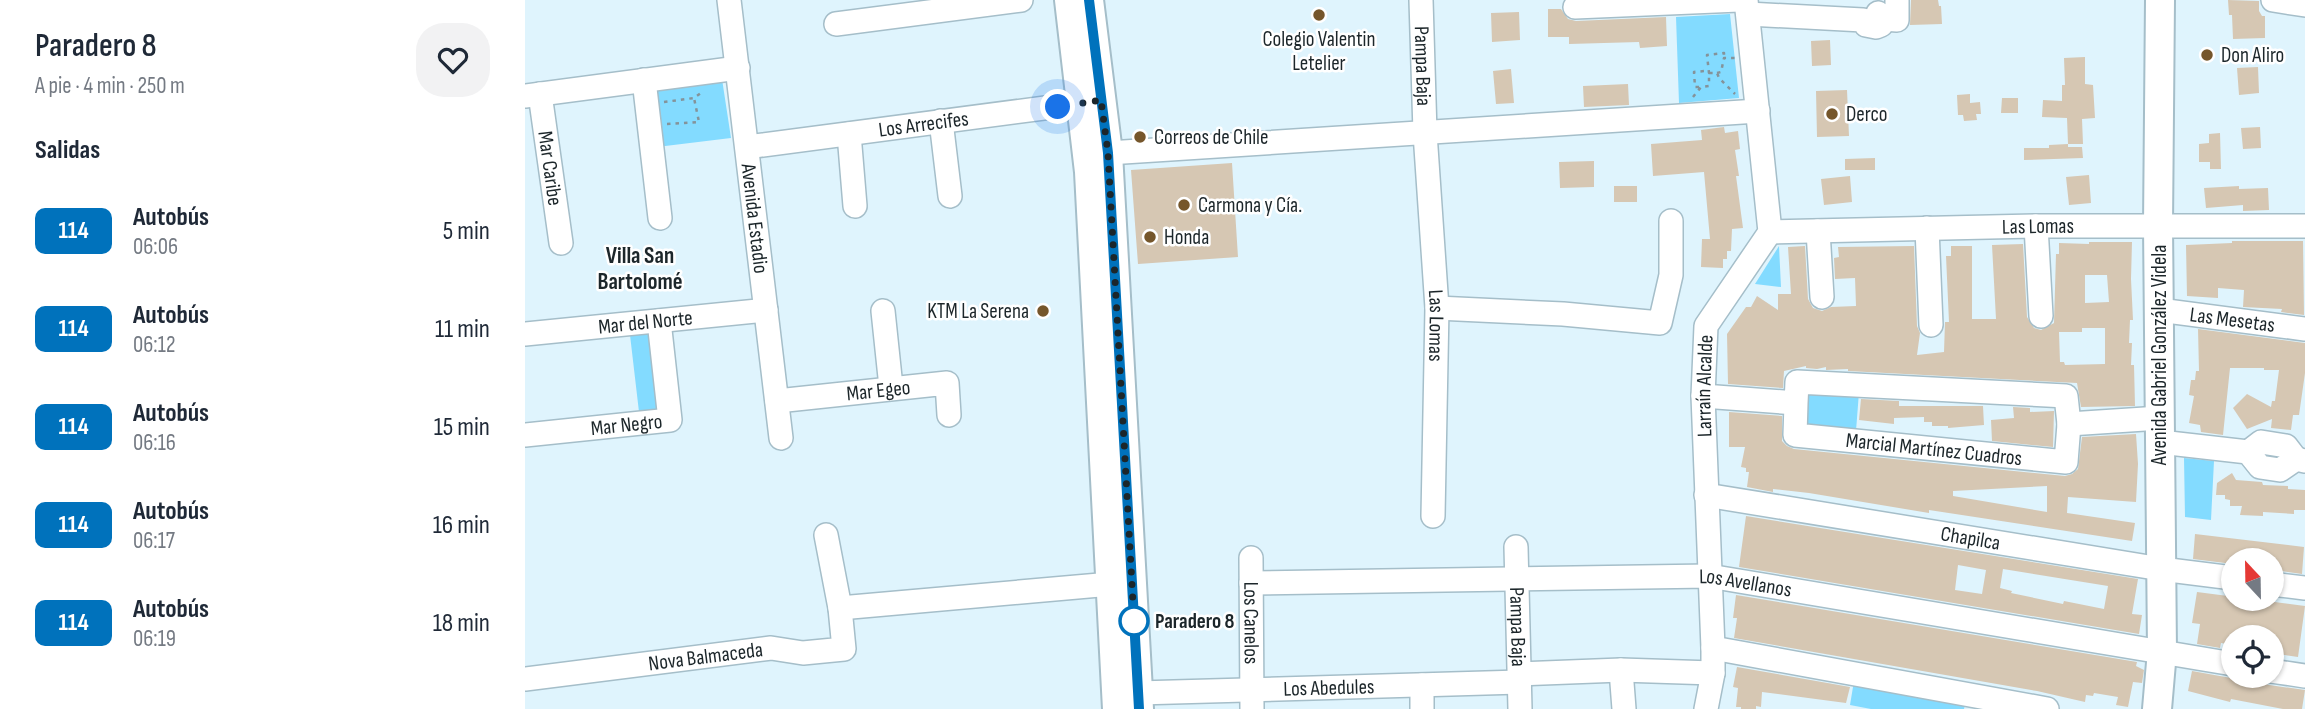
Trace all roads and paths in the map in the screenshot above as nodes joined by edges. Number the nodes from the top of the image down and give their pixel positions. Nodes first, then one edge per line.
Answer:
1 (730, 0) edge
2 (1021, 0) edge
3 (1069, 0) edge
4 (1089, 0) edge
5 (1421, 0) edge
6 (1897, 0) edge
7 (2160, 0) edge
8 (2273, 0) edge
9 (1744, 5) edge
10 (2305, 5) edge
11 (1574, 7) dead end
12 (837, 24) dead end
13 (1752, 57) junction
14 (1724, 58) junction
15 (738, 68) junction
16 (1709, 73) junction
17 (1717, 73) junction
18 (644, 80) junction
19 (1701, 87) junction
20 (533, 95) edge
21 (694, 98) dead end
22 (1091, 102) junction
23 (1758, 111) junction
24 (1678, 117) junction
25 (941, 121) junction
26 (1425, 133) junction
27 (849, 134) junction
28 (651, 142) junction
29 (747, 147) junction
30 (1108, 153) junction
31 (950, 196) dead end
32 (855, 206) dead end
33 (660, 218) dead end
34 (1671, 221) dead end
35 (2158, 225) junction
36 (2036, 226) junction
37 (2305, 226) edge
38 (1927, 228) junction
39 (1818, 231) junction
40 (1770, 232) junction
41 (561, 243) dead end
42 (1822, 297) dead end
43 (1437, 308) junction
44 (766, 310) junction
45 (2159, 310) junction
46 (883, 311) dead end
47 (2041, 316) dead end
48 (659, 321) junction
49 (1931, 325) dead end
50 (2305, 328) edge
51 (525, 334) edge
52 (891, 387) junction
53 (1703, 396) junction
54 (777, 401) junction
55 (1796, 402) junction
56 (949, 415) dead end
57 (2069, 424) junction
58 (2160, 430) junction
59 (525, 435) edge
60 (781, 438) dead end
61 (2300, 460) edge
62 (1706, 495) junction
63 (1433, 516) dead end
64 (826, 535) dead end
65 (1516, 547) dead end
66 (1251, 558) dead end
67 (2161, 569) junction
68 (1709, 576) junction
69 (2221, 576) edge
70 (1516, 580) junction
71 (1251, 583) junction
72 (1111, 584) junction
73 (2284, 586) edge
74 (2305, 588) edge
75 (840, 608) junction
76 (1713, 648) junction
77 (2162, 651) junction
78 (2221, 662) edge
79 (1621, 670) junction
80 (1713, 673) junction
81 (2284, 673) edge
82 (2305, 676) edge
83 (1520, 678) junction
84 (525, 679) edge
85 (1422, 685) junction
86 (1338, 698) edge
87 (1252, 699) edge
88 (1131, 704) edge
89 (1422, 709) edge
90 (1520, 709) edge
91 (1624, 709) edge
92 (1706, 709) edge
93 (2047, 709) edge
94 (2157, 709) edge

1 - 15 street, Avenida Estadio
2 - 12 street
3 - 22 main road
4 - 22 main road
5 - 26 street, Pampa Baja
6 - 9 street
7 - 35 main road, Avenida Gabriel González Videla
8 - 10 street
9 - 11 street
9 - 13 street
13 - 14 path
13 - 23 street
14 - 16 path
14 - 17 path
15 - 18 street
15 - 29 street, Avenida Estadio
16 - 17 path
16 - 19 path
16 - 19 path
17 - 23 path
18 - 20 street
18 - 28 street
19 - 24 path
20 - 41 street, Mar Caribe
21 - 28 path
22 - 25 street, Los Arrecifes
22 - 30 main road
22 - 72 main road
23 - 24 street
23 - 40 street
24 - 26 street
25 - 27 street, Los Arrecifes
25 - 31 street
26 - 30 street
26 - 43 street, Las Lomas
27 - 29 street, Los Arrecifes
27 - 32 street
28 - 33 street
29 - 44 street, Avenida Estadio
30 - 88 main road
34 - 43 street
35 - 36 street, Las Lomas
35 - 37 street, Las Lomas
35 - 45 main road, Avenida Gabriel González Videla
36 - 38 street, Las Lomas
36 - 47 street
38 - 39 street, Las Lomas
38 - 49 street
39 - 40 street, Las Lomas
39 - 42 street
40 - 53 street, Larraín Alcalde
43 - 63 street, Las Lomas
44 - 48 street, Mar del Norte
44 - 54 street, Avenida Estadio
45 - 50 street, Las Mesetas
45 - 58 main road, Avenida Gabriel González Videla
46 - 52 street
48 - 51 street, Mar del Norte
48 - 59 street, Mar Negro
52 - 54 street, Mar Egeo
52 - 56 street, Mar Egeo
53 - 55 street
53 - 62 street, Larraín Alcalde
54 - 60 street, Avenida Estadio
55 - 57 street, Marcial Martínez Cuadros
55 - 57 street, Marcial Martínez Cuadros
57 - 58 street
58 - 61 street
58 - 67 main road, Avenida Gabriel González Videla
62 - 67 street, Chapilca
62 - 68 street, Larraín Alcalde
64 - 75 street, Nova Balmaceda
65 - 70 street, Pampa Baja
66 - 71 street, Los Canelos
67 - 69 street, Chapilca
67 - 77 main road, Avenida Gabriel González Videla
68 - 70 street, Los Avellanos
68 - 76 street, Larraín Alcalde
68 - 77 street, Los Avellanos
70 - 71 street, Los Avellanos
70 - 83 street, Pampa Baja
71 - 87 street, Los Canelos
72 - 75 street
72 - 88 main road
73 - 74 street
75 - 84 street, Nova Balmaceda
76 - 80 street, Larraín Alcalde
76 - 93 street
77 - 78 street, Los Avellanos
77 - 94 main road, Avenida Gabriel González Videla
79 - 80 street, Los Abedules
79 - 83 street, Los Abedules
79 - 91 street
80 - 92 street, Larraín Alcalde
81 - 82 street
83 - 85 street, Los Abedules
83 - 90 street, Pampa Baja
85 - 86 street, Los Abedules
85 - 89 street
86 - 87 street, Los Abedules
87 - 88 street, Los Abedules

